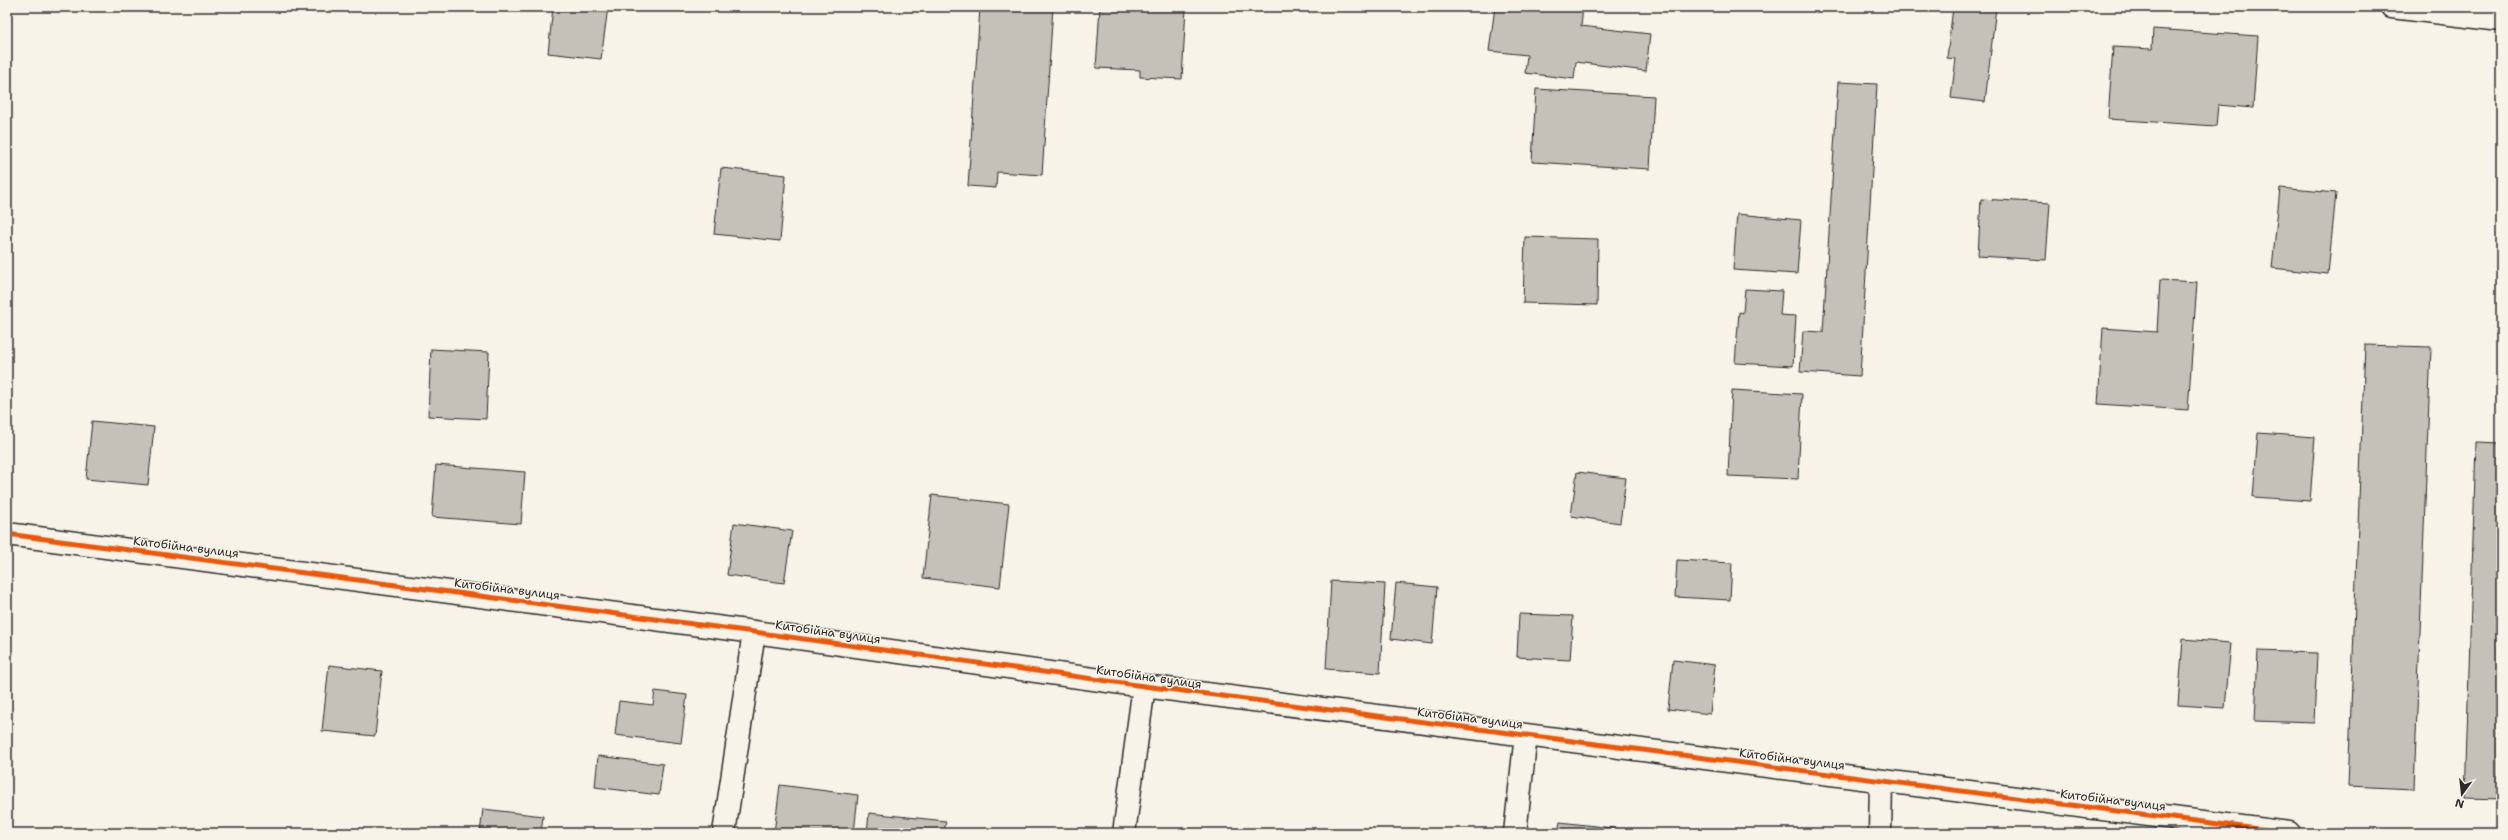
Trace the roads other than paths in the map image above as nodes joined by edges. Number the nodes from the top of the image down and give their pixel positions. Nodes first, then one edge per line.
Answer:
1 (2392, 7) edge
2 (2501, 20) edge
3 (7, 534) edge
4 (754, 632) junction
5 (1144, 686) junction
6 (1526, 735) junction
7 (1881, 781) junction
8 (2281, 832) edge
9 (724, 833) edge
10 (1124, 833) edge
11 (1515, 833) edge
12 (1880, 833) edge

1 - 2 street
3 - 4 street, Китобійна вулиця
4 - 5 street, Китобійна вулиця
4 - 9 street
5 - 6 street, Китобійна вулиця
5 - 10 street
6 - 7 street, Китобійна вулиця
6 - 11 street
7 - 8 street, Китобійна вулиця
7 - 12 street

